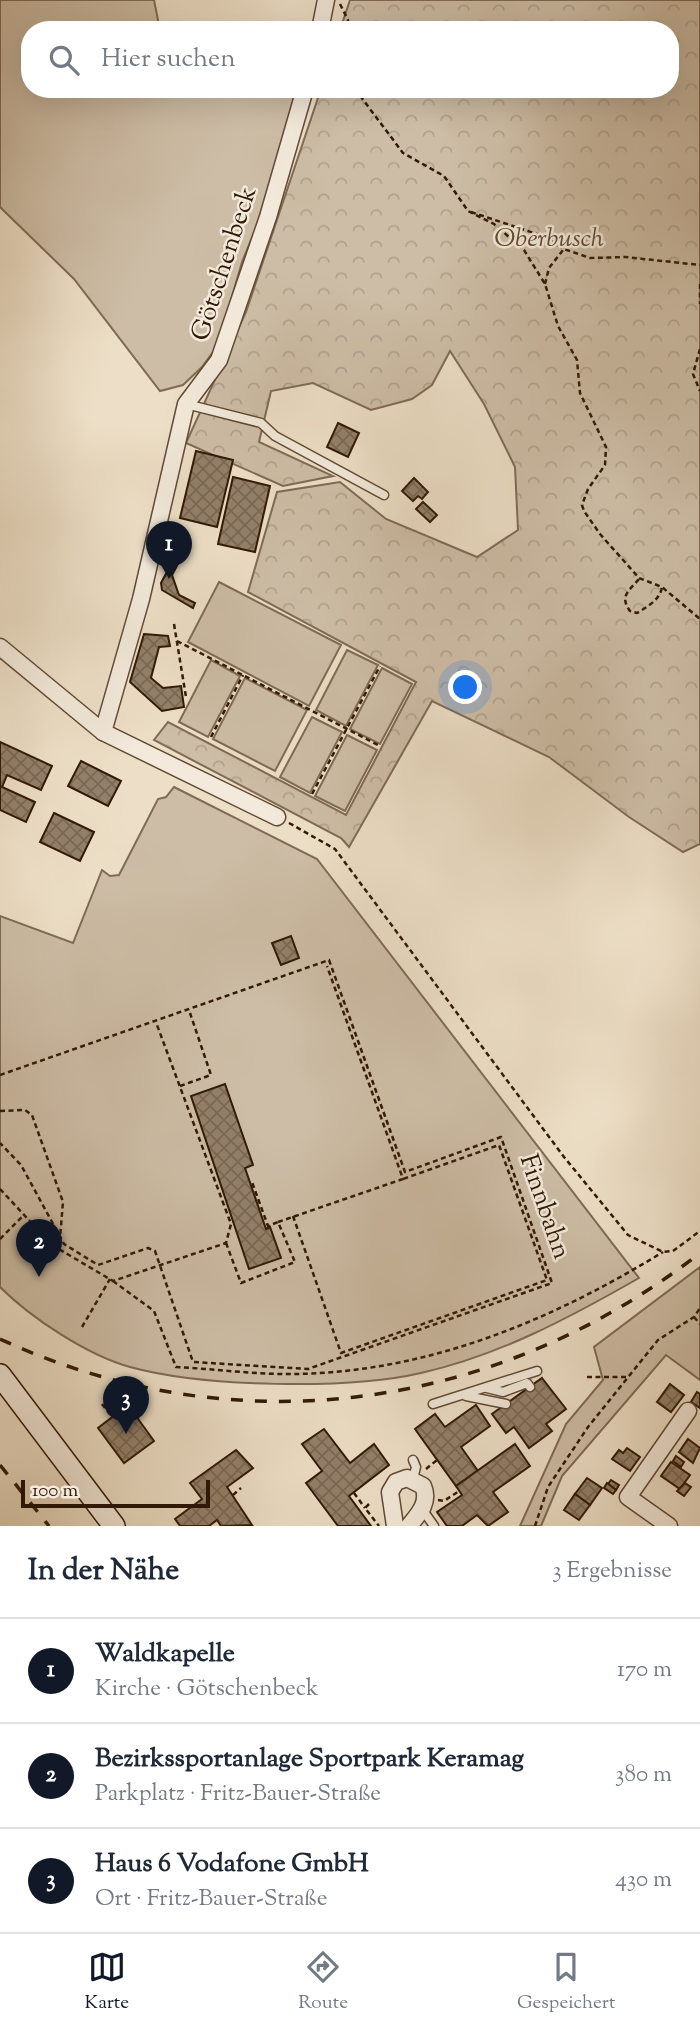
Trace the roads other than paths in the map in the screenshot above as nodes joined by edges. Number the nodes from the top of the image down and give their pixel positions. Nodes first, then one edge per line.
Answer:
1 (326, 0) edge
2 (322, 21) edge
3 (302, 98) edge
4 (186, 404) junction
5 (384, 495) dead end
6 (0, 647) edge
7 (103, 732) junction
8 (277, 817) road end
9 (537, 1371) dead end
10 (0, 1375) edge
11 (530, 1387) dead end
12 (485, 1388) junction
13 (459, 1396) junction
14 (433, 1404) dead end
15 (506, 1404) dead end
16 (688, 1412) dead end
17 (413, 1460) dead end
18 (413, 1479) junction
19 (418, 1516) edge
20 (114, 1526) edge
21 (395, 1526) edge
22 (434, 1526) edge
23 (669, 1526) edge

1 - 2 street
3 - 4 street, Götschenbeck
4 - 5 lane
4 - 7 street, Götschenbeck
6 - 7 street
7 - 8 street
9 - 12 lane
10 - 20 main road
11 - 12 lane
12 - 13 lane
13 - 14 lane
13 - 15 lane
16 - 23 street
17 - 18 lane
18 - 19 street
18 - 21 street
19 - 22 lane

